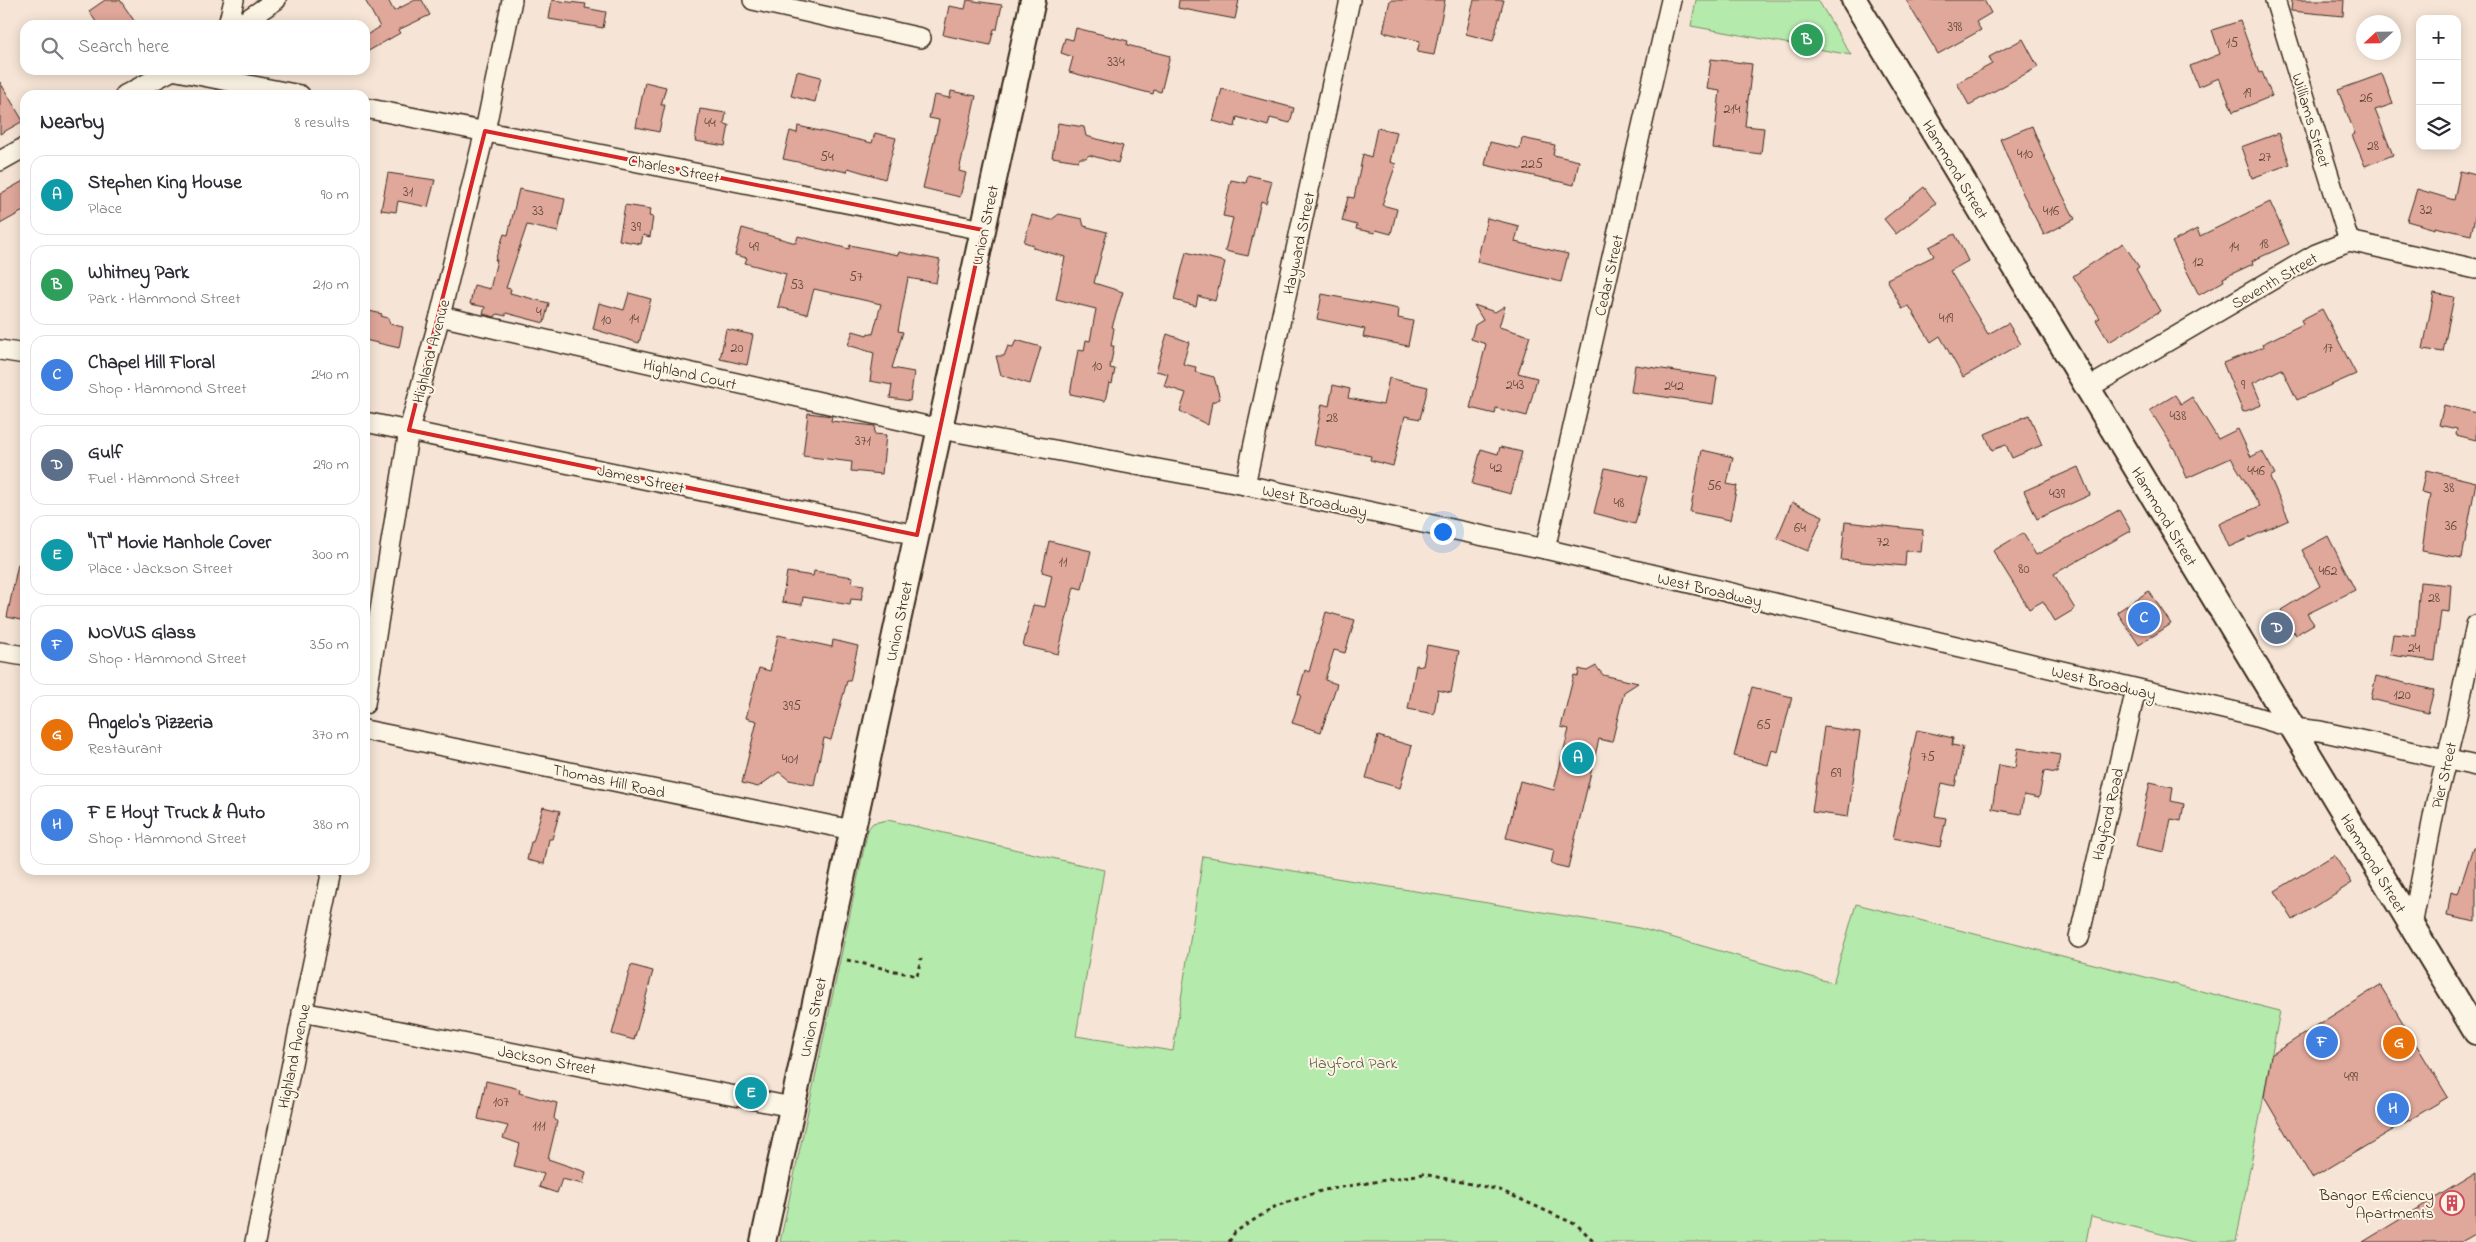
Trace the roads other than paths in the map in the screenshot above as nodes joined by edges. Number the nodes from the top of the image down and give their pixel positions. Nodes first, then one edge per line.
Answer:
1 (234, 0) edge
2 (276, 0) edge
3 (512, 0) edge
4 (753, 0) edge
5 (1033, 0) edge
6 (1350, 0) edge
7 (1671, 0) edge
8 (1854, 0) edge
9 (2275, 0) edge
10 (229, 20) edge
11 (246, 20) edge
12 (921, 38) dead end
13 (163, 75) edge
14 (198, 75) edge
15 (134, 90) edge
16 (274, 90) edge
17 (370, 109) edge
18 (485, 131) junction
19 (20, 151) edge
20 (0, 161) edge
21 (983, 230) junction
22 (2349, 241) junction
23 (2476, 269) edge
24 (440, 316) junction
25 (0, 350) edge
26 (20, 353) edge
27 (2088, 388) junction
28 (370, 423) edge
29 (940, 429) junction
30 (409, 430) junction
31 (1245, 485) junction
32 (917, 535) junction
33 (1545, 549) junction
34 (2476, 625) edge
35 (0, 652) edge
36 (20, 655) edge
37 (370, 673) edge
38 (2136, 690) junction
39 (2293, 728) junction
40 (370, 731) edge
41 (2446, 760) junction
42 (2476, 766) edge
43 (852, 830) junction
44 (331, 875) edge
45 (2412, 926) junction
46 (2079, 938) dead end
47 (302, 1012) junction
48 (2476, 1032) edge
49 (792, 1107) junction
50 (255, 1242) edge
51 (762, 1242) edge

1 - 10 street
2 - 11 street
3 - 18 street, Highland Avenue
4 - 12 street
5 - 21 main road, Union Street
6 - 31 street, Hayward Street
7 - 33 street, Cedar Street
8 - 27 main road, Hammond Street
9 - 22 street, Williams Street
13 - 15 street
14 - 16 street
17 - 18 street, Charles Street
18 - 21 street, Charles Street
18 - 24 street, Highland Avenue
19 - 20 street
21 - 29 main road, Union Street
22 - 23 street
22 - 27 street, Seventh Street
24 - 29 street, Highland Court
24 - 30 street, Highland Avenue
25 - 26 street
27 - 39 main road, Hammond Street
28 - 30 street, James Street
29 - 31 street, West Broadway
29 - 32 main road, Union Street
30 - 32 street, James Street
30 - 37 street, Highland Avenue
31 - 33 street, West Broadway
32 - 43 main road, Union Street
33 - 38 street, West Broadway
34 - 41 street, Pier Street
35 - 36 street
38 - 39 street, West Broadway
38 - 46 street, Hayford Road
39 - 41 street, West Broadway
39 - 45 main road, Hammond Street
40 - 43 street, Thomas Hill Road
41 - 42 street, West Broadway
41 - 45 street, Pier Street
43 - 49 main road, Union Street
44 - 47 street, Highland Avenue
45 - 48 main road, Hammond Street
47 - 49 street, Jackson Street
47 - 50 street, Highland Avenue
49 - 51 main road, Union Street

